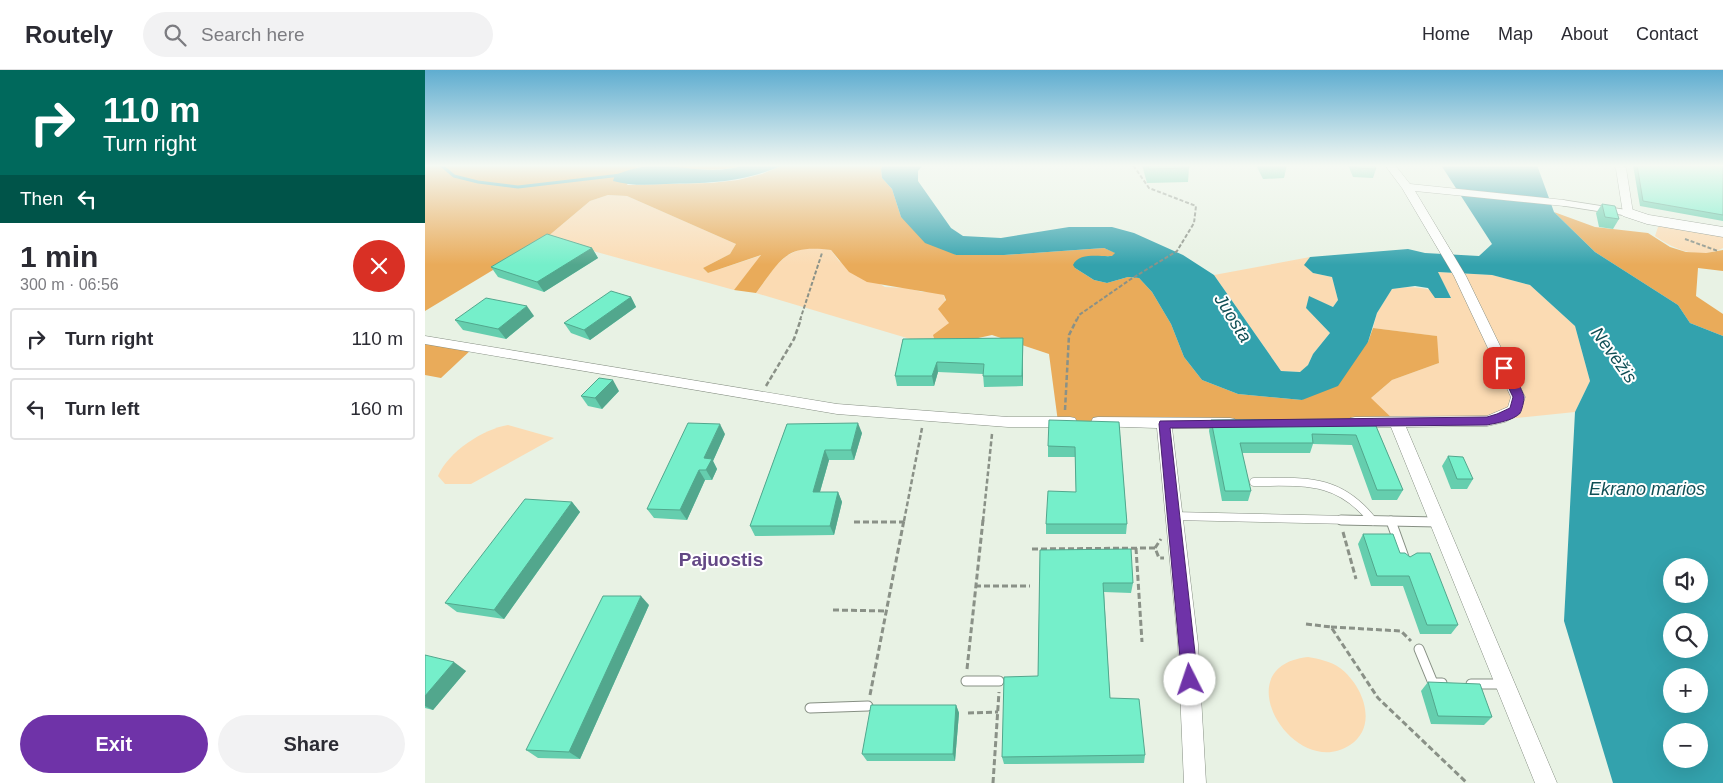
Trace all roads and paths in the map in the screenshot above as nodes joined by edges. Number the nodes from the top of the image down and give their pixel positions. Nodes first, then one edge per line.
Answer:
1 (1176, 198) edge
2 (1414, 198) edge
3 (1529, 198) edge
4 (1626, 198) edge
5 (1564, 202) joint
6 (1628, 213) junction
7 (1723, 232) edge
8 (822, 253) dead end
9 (425, 340) edge
10 (760, 396) junction
11 (924, 415) junction
12 (994, 421) junction
13 (1064, 422) junction
14 (1338, 422) edge
15 (1396, 422) junction
16 (1242, 423) edge
17 (1164, 424) junction
18 (1253, 482) dead end
19 (1174, 516) junction
20 (1339, 520) junction
21 (1373, 520) junction
22 (1391, 521) junction
23 (854, 522) dead end
24 (904, 522) junction
25 (1437, 522) junction
26 (1032, 548) dead end
27 (1136, 548) junction
28 (1179, 560) junction
29 (1405, 560) edge
30 (1356, 579) dead end
31 (975, 586) junction
32 (1030, 586) dead end
33 (833, 610) dead end
34 (887, 611) junction
35 (1306, 624) dead end
36 (1331, 627) junction
37 (1142, 642) dead end
38 (1419, 649) joint
39 (966, 681) joint
40 (999, 681) joint
41 (1504, 684) junction
42 (868, 706) joint
43 (810, 708) dead end
44 (998, 712) junction
45 (968, 713) dead end
46 (993, 783) edge
47 (1195, 783) edge
48 (1467, 783) edge
49 (1546, 783) edge

1 - 13 path
2 - 15 street
3 - 5 street
4 - 6 street
5 - 6 lane
6 - 7 main road
8 - 10 path
9 - 10 street
10 - 11 street
11 - 12 street
11 - 24 path
12 - 13 street
12 - 31 path
13 - 17 street
14 - 15 street
15 - 25 street
16 - 17 street
17 - 19 street
18 - 21 lane
19 - 20 lane
19 - 28 street
20 - 21 lane
20 - 30 path
21 - 22 lane
22 - 25 lane
22 - 29 lane
23 - 24 path
24 - 34 path
25 - 41 street
26 - 27 path
27 - 28 path
27 - 37 path
28 - 47 street
31 - 32 path
31 - 39 path
33 - 34 path
34 - 42 path
35 - 36 path
36 - 38 path
36 - 48 path
38 - 41 lane
39 - 40 lane
40 - 44 path
41 - 49 street
42 - 43 lane
44 - 45 path
44 - 46 path

